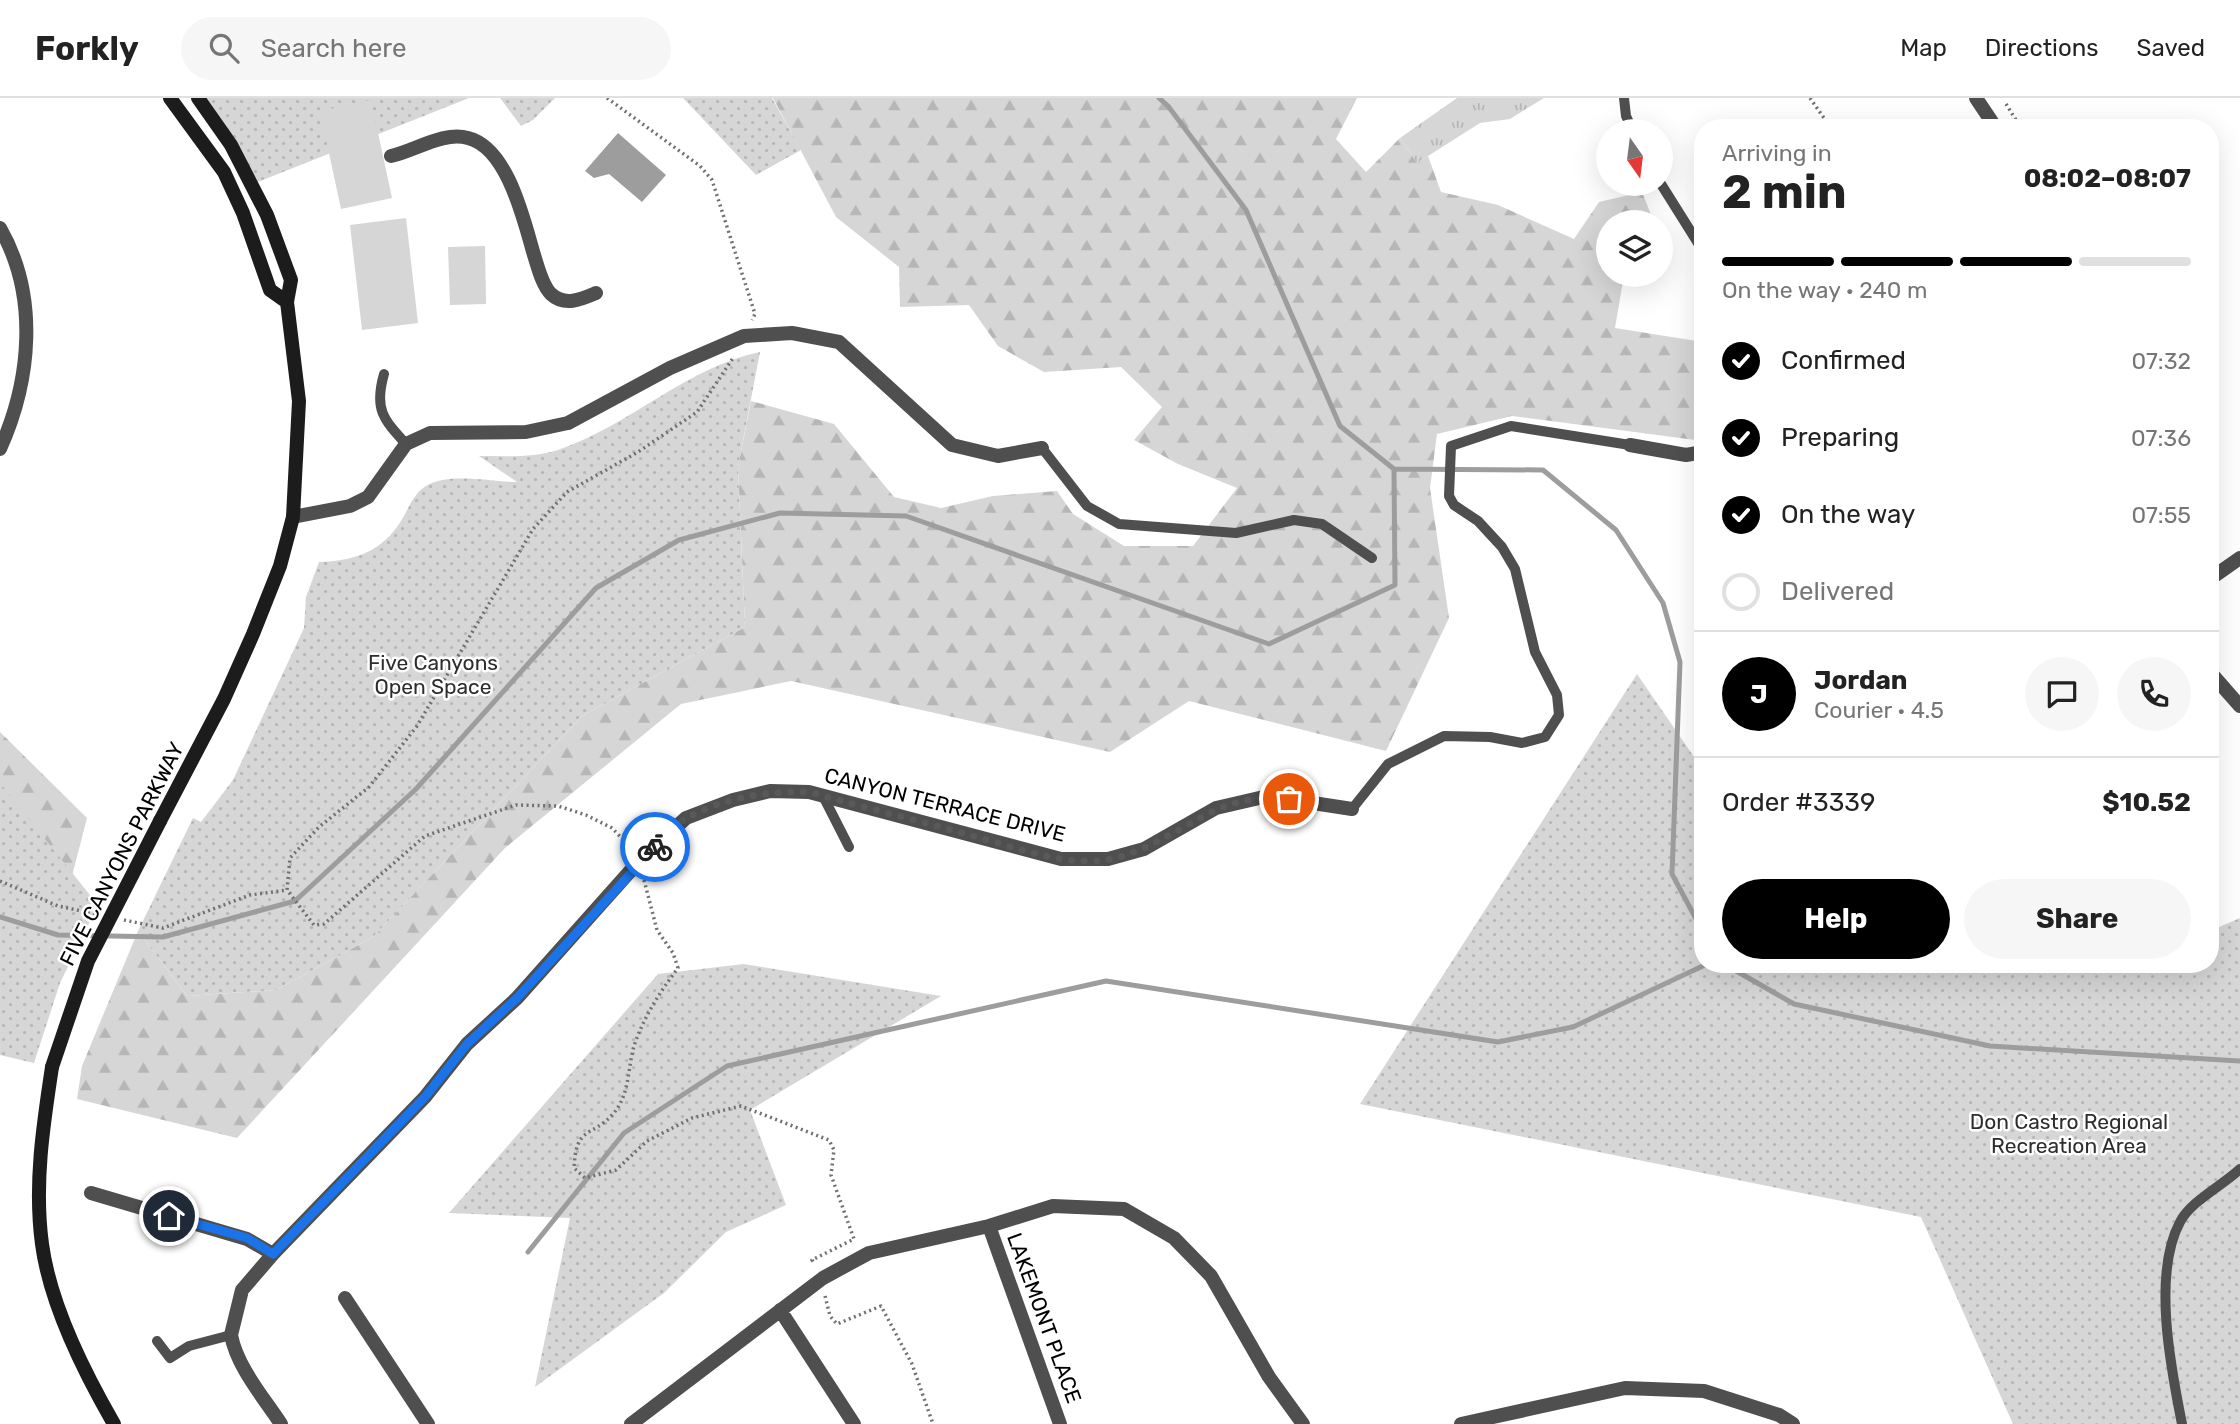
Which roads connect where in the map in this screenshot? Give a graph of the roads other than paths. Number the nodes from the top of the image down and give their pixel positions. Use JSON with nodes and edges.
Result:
{"nodes":[{"id":1,"x":170,"y":98,"type":"edge"},
{"id":2,"x":198,"y":98,"type":"edge"},
{"id":3,"x":1624,"y":98,"type":"edge"},
{"id":4,"x":1976,"y":98,"type":"edge"},
{"id":5,"x":1627,"y":119,"type":"edge"},
{"id":6,"x":1990,"y":119,"type":"edge"},
{"id":7,"x":391,"y":156,"type":"dead end"},
{"id":8,"x":1669,"y":196,"type":"edge"},
{"id":9,"x":0,"y":228,"type":"edge"},
{"id":10,"x":1694,"y":237,"type":"edge"},
{"id":11,"x":596,"y":293,"type":"dead end"},
{"id":12,"x":287,"y":302,"type":"junction"},
{"id":13,"x":384,"y":374,"type":"dead end"},
{"id":14,"x":406,"y":444,"type":"junction"},
{"id":15,"x":1630,"y":445,"type":"joint"},
{"id":16,"x":1042,"y":448,"type":"joint"},
{"id":17,"x":0,"y":449,"type":"edge"},
{"id":18,"x":1694,"y":454,"type":"edge"},
{"id":19,"x":293,"y":517,"type":"junction"},
{"id":20,"x":1372,"y":558,"type":"dead end"},
{"id":21,"x":2240,"y":558,"type":"edge"},
{"id":22,"x":2219,"y":573,"type":"edge"},
{"id":23,"x":2219,"y":682,"type":"edge"},
{"id":24,"x":2240,"y":706,"type":"edge"},
{"id":25,"x":823,"y":796,"type":"junction"},
{"id":26,"x":1352,"y":808,"type":"joint"},
{"id":27,"x":849,"y":847,"type":"dead end"},
{"id":28,"x":2240,"y":1169,"type":"edge"},
{"id":29,"x":91,"y":1193,"type":"dead end"},
{"id":30,"x":989,"y":1226,"type":"junction"},
{"id":31,"x":273,"y":1254,"type":"junction"},
{"id":32,"x":345,"y":1298,"type":"dead end"},
{"id":33,"x":780,"y":1310,"type":"junction"},
{"id":34,"x":231,"y":1335,"type":"junction"},
{"id":35,"x":157,"y":1341,"type":"dead end"},
{"id":36,"x":114,"y":1424,"type":"edge"},
{"id":37,"x":281,"y":1424,"type":"edge"},
{"id":38,"x":428,"y":1424,"type":"edge"},
{"id":39,"x":631,"y":1424,"type":"edge"},
{"id":40,"x":854,"y":1424,"type":"edge"},
{"id":41,"x":1060,"y":1424,"type":"edge"},
{"id":42,"x":1303,"y":1424,"type":"edge"},
{"id":43,"x":1461,"y":1424,"type":"edge"},
{"id":44,"x":1793,"y":1424,"type":"edge"},
{"id":45,"x":2182,"y":1424,"type":"edge"}],
"edges":[{"from":1,"to":12,"type":"main road"},
{"from":2,"to":12,"type":"main road","name":"FIVE CANYONS PARKWAY"},
{"from":3,"to":5,"type":"lane"},
{"from":4,"to":6,"type":"street"},
{"from":7,"to":11,"type":"street"},
{"from":8,"to":10,"type":"lane"},
{"from":9,"to":17,"type":"street"},
{"from":12,"to":19,"type":"main road","name":"FIVE CANYONS PARKWAY"},
{"from":13,"to":14,"type":"lane"},
{"from":14,"to":16,"type":"street"},
{"from":14,"to":19,"type":"street"},
{"from":15,"to":18,"type":"street"},
{"from":15,"to":26,"type":"lane"},
{"from":16,"to":20,"type":"lane"},
{"from":19,"to":36,"type":"main road","name":"FIVE CANYONS PARKWAY","bridge":true},
{"from":21,"to":22,"type":"street"},
{"from":23,"to":24,"type":"street"},
{"from":25,"to":26,"type":"street","name":"CANYON TERRACE DRIVE"},
{"from":25,"to":27,"type":"lane"},
{"from":25,"to":31,"type":"street","name":"CANYON TERRACE DRIVE"},
{"from":28,"to":45,"type":"lane"},
{"from":29,"to":31,"type":"street"},
{"from":30,"to":33,"type":"street"},
{"from":30,"to":41,"type":"street","name":"LAKEMONT PLACE"},
{"from":30,"to":42,"type":"street"},
{"from":31,"to":34,"type":"street","name":"CANYON TERRACE DRIVE"},
{"from":32,"to":38,"type":"street"},
{"from":33,"to":39,"type":"street"},
{"from":33,"to":40,"type":"street"},
{"from":34,"to":35,"type":"lane"},
{"from":34,"to":37,"type":"street"},
{"from":43,"to":44,"type":"street"}]}
